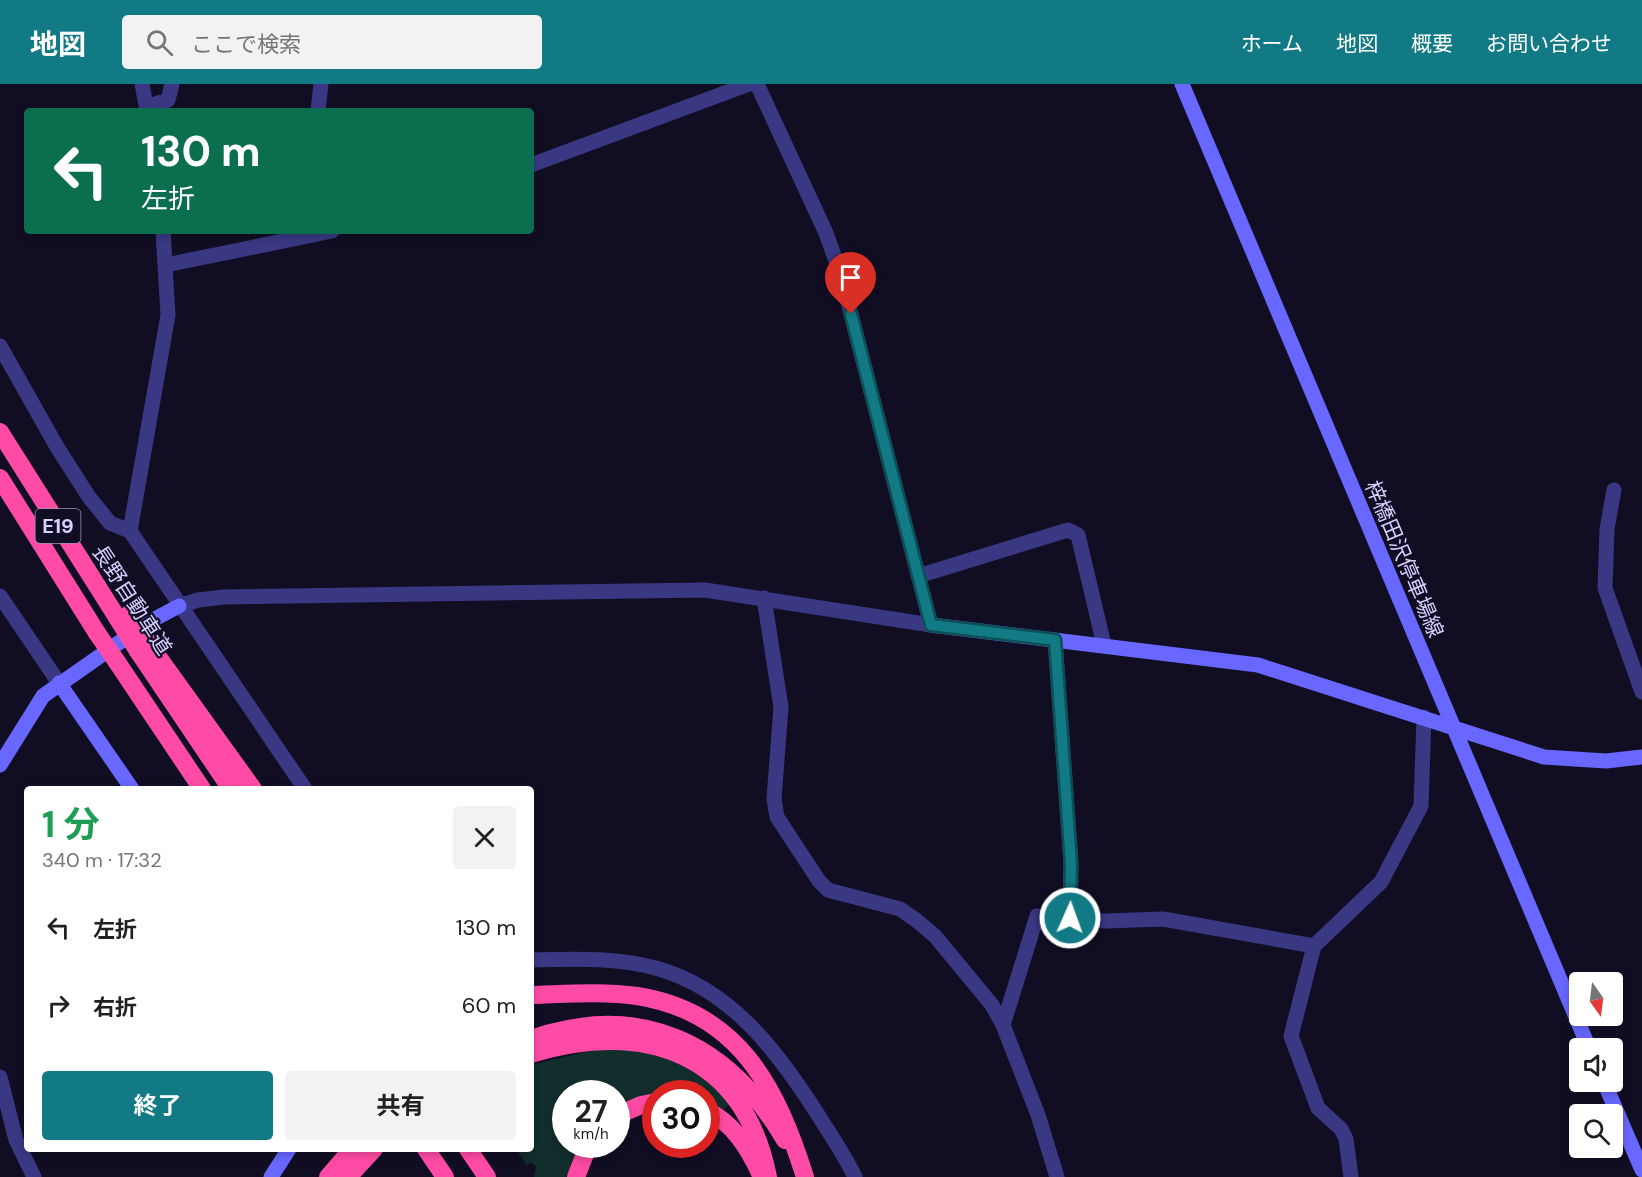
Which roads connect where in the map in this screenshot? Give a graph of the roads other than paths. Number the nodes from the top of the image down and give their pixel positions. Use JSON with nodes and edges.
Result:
{"nodes":[{"id":1,"x":142,"y":84,"type":"edge"},
{"id":2,"x":172,"y":84,"type":"edge"},
{"id":3,"x":321,"y":84,"type":"edge"},
{"id":4,"x":749,"y":84,"type":"edge"},
{"id":5,"x":757,"y":84,"type":"edge"},
{"id":6,"x":1182,"y":84,"type":"edge"},
{"id":7,"x":146,"y":108,"type":"edge"},
{"id":8,"x":148,"y":108,"type":"edge"},
{"id":9,"x":318,"y":108,"type":"edge"},
{"id":10,"x":534,"y":164,"type":"edge"},
{"id":11,"x":162,"y":234,"type":"edge"},
{"id":12,"x":305,"y":234,"type":"edge"},
{"id":13,"x":166,"y":265,"type":"junction"},
{"id":14,"x":0,"y":346,"type":"edge"},
{"id":15,"x":0,"y":432,"type":"edge"},
{"id":16,"x":0,"y":478,"type":"edge"},
{"id":17,"x":1614,"y":490,"type":"dead end"},
{"id":18,"x":130,"y":531,"type":"junction"},
{"id":19,"x":918,"y":576,"type":"junction"},
{"id":20,"x":0,"y":596,"type":"edge"},
{"id":21,"x":764,"y":598,"type":"junction"},
{"id":22,"x":179,"y":606,"type":"junction"},
{"id":23,"x":931,"y":625,"type":"junction"},
{"id":24,"x":1055,"y":640,"type":"junction"},
{"id":25,"x":1104,"y":645,"type":"junction"},
{"id":26,"x":143,"y":647,"type":"junction"},
{"id":27,"x":59,"y":683,"type":"junction"},
{"id":28,"x":1642,"y":692,"type":"edge"},
{"id":29,"x":1424,"y":717,"type":"junction"},
{"id":30,"x":1452,"y":728,"type":"junction"},
{"id":31,"x":1642,"y":757,"type":"edge"},
{"id":32,"x":0,"y":765,"type":"edge"},
{"id":33,"x":130,"y":786,"type":"edge"},
{"id":34,"x":200,"y":786,"type":"edge"},
{"id":35,"x":229,"y":786,"type":"edge"},
{"id":36,"x":251,"y":786,"type":"edge"},
{"id":37,"x":303,"y":786,"type":"edge"},
{"id":38,"x":1070,"y":918,"type":"junction"},
{"id":39,"x":1314,"y":946,"type":"junction"},
{"id":40,"x":534,"y":960,"type":"edge"},
{"id":41,"x":534,"y":995,"type":"edge"},
{"id":42,"x":1003,"y":1025,"type":"junction"},
{"id":43,"x":534,"y":1038,"type":"edge"},
{"id":44,"x":1586,"y":1038,"type":"edge"},
{"id":45,"x":534,"y":1053,"type":"edge"},
{"id":46,"x":0,"y":1077,"type":"edge"},
{"id":47,"x":1608,"y":1092,"type":"edge"},
{"id":48,"x":720,"y":1119,"type":"edge"},
{"id":49,"x":287,"y":1152,"type":"edge"},
{"id":50,"x":349,"y":1152,"type":"edge"},
{"id":51,"x":371,"y":1152,"type":"edge"},
{"id":52,"x":428,"y":1152,"type":"edge"},
{"id":53,"x":443,"y":1152,"type":"edge"},
{"id":54,"x":470,"y":1152,"type":"edge"},
{"id":55,"x":583,"y":1158,"type":"edge"},
{"id":56,"x":1642,"y":1170,"type":"edge"},
{"id":57,"x":34,"y":1177,"type":"edge"},
{"id":58,"x":271,"y":1177,"type":"edge"},
{"id":59,"x":328,"y":1177,"type":"edge"},
{"id":60,"x":348,"y":1177,"type":"edge"},
{"id":61,"x":445,"y":1177,"type":"edge"},
{"id":62,"x":460,"y":1177,"type":"edge"},
{"id":63,"x":487,"y":1177,"type":"edge"},
{"id":64,"x":576,"y":1177,"type":"edge"},
{"id":65,"x":762,"y":1177,"type":"edge"},
{"id":66,"x":768,"y":1177,"type":"edge"},
{"id":67,"x":804,"y":1177,"type":"edge"},
{"id":68,"x":855,"y":1177,"type":"edge"},
{"id":69,"x":1057,"y":1177,"type":"edge"},
{"id":70,"x":1351,"y":1177,"type":"edge"}],
"edges":[{"from":1,"to":7,"type":"street"},
{"from":2,"to":8,"type":"street"},
{"from":3,"to":9,"type":"street"},
{"from":4,"to":10,"type":"street"},
{"from":5,"to":19,"type":"street"},
{"from":6,"to":30,"type":"street","name":"梓橋田沢停車場線"},
{"from":11,"to":13,"type":"street"},
{"from":12,"to":13,"type":"street"},
{"from":13,"to":18,"type":"street"},
{"from":14,"to":18,"type":"street"},
{"from":15,"to":26,"type":"highway","name":"長野自動車道","number":"E19","bridge":true},
{"from":16,"to":34,"type":"highway","number":"E19","bridge":true},
{"from":17,"to":28,"type":"street"},
{"from":18,"to":22,"type":"street"},
{"from":19,"to":23,"type":"street"},
{"from":19,"to":25,"type":"street"},
{"from":20,"to":27,"type":"street"},
{"from":21,"to":22,"type":"street"},
{"from":21,"to":23,"type":"street"},
{"from":21,"to":42,"type":"street"},
{"from":22,"to":27,"type":"street"},
{"from":22,"to":37,"type":"street"},
{"from":23,"to":24,"type":"street"},
{"from":24,"to":25,"type":"street"},
{"from":24,"to":38,"type":"street"},
{"from":25,"to":29,"type":"street"},
{"from":26,"to":35,"type":"highway","name":"長野自動車道","number":"E19"},
{"from":26,"to":36,"type":"highway"},
{"from":27,"to":32,"type":"street"},
{"from":27,"to":33,"type":"street"},
{"from":29,"to":30,"type":"street"},
{"from":29,"to":39,"type":"street"},
{"from":30,"to":31,"type":"street"},
{"from":30,"to":44,"type":"street","name":"梓橋田沢停車場線"},
{"from":38,"to":39,"type":"street"},
{"from":38,"to":42,"type":"street"},
{"from":39,"to":70,"type":"street"},
{"from":40,"to":68,"type":"street"},
{"from":41,"to":67,"type":"highway"},
{"from":42,"to":69,"type":"street"},
{"from":43,"to":67,"type":"highway"},
{"from":45,"to":66,"type":"highway"},
{"from":46,"to":57,"type":"street"},
{"from":47,"to":56,"type":"street"},
{"from":48,"to":65,"type":"highway"},
{"from":49,"to":58,"type":"street"},
{"from":50,"to":59,"type":"highway"},
{"from":51,"to":60,"type":"highway"},
{"from":52,"to":61,"type":"highway"},
{"from":53,"to":62,"type":"highway"},
{"from":54,"to":63,"type":"highway"},
{"from":55,"to":64,"type":"highway"}]}
